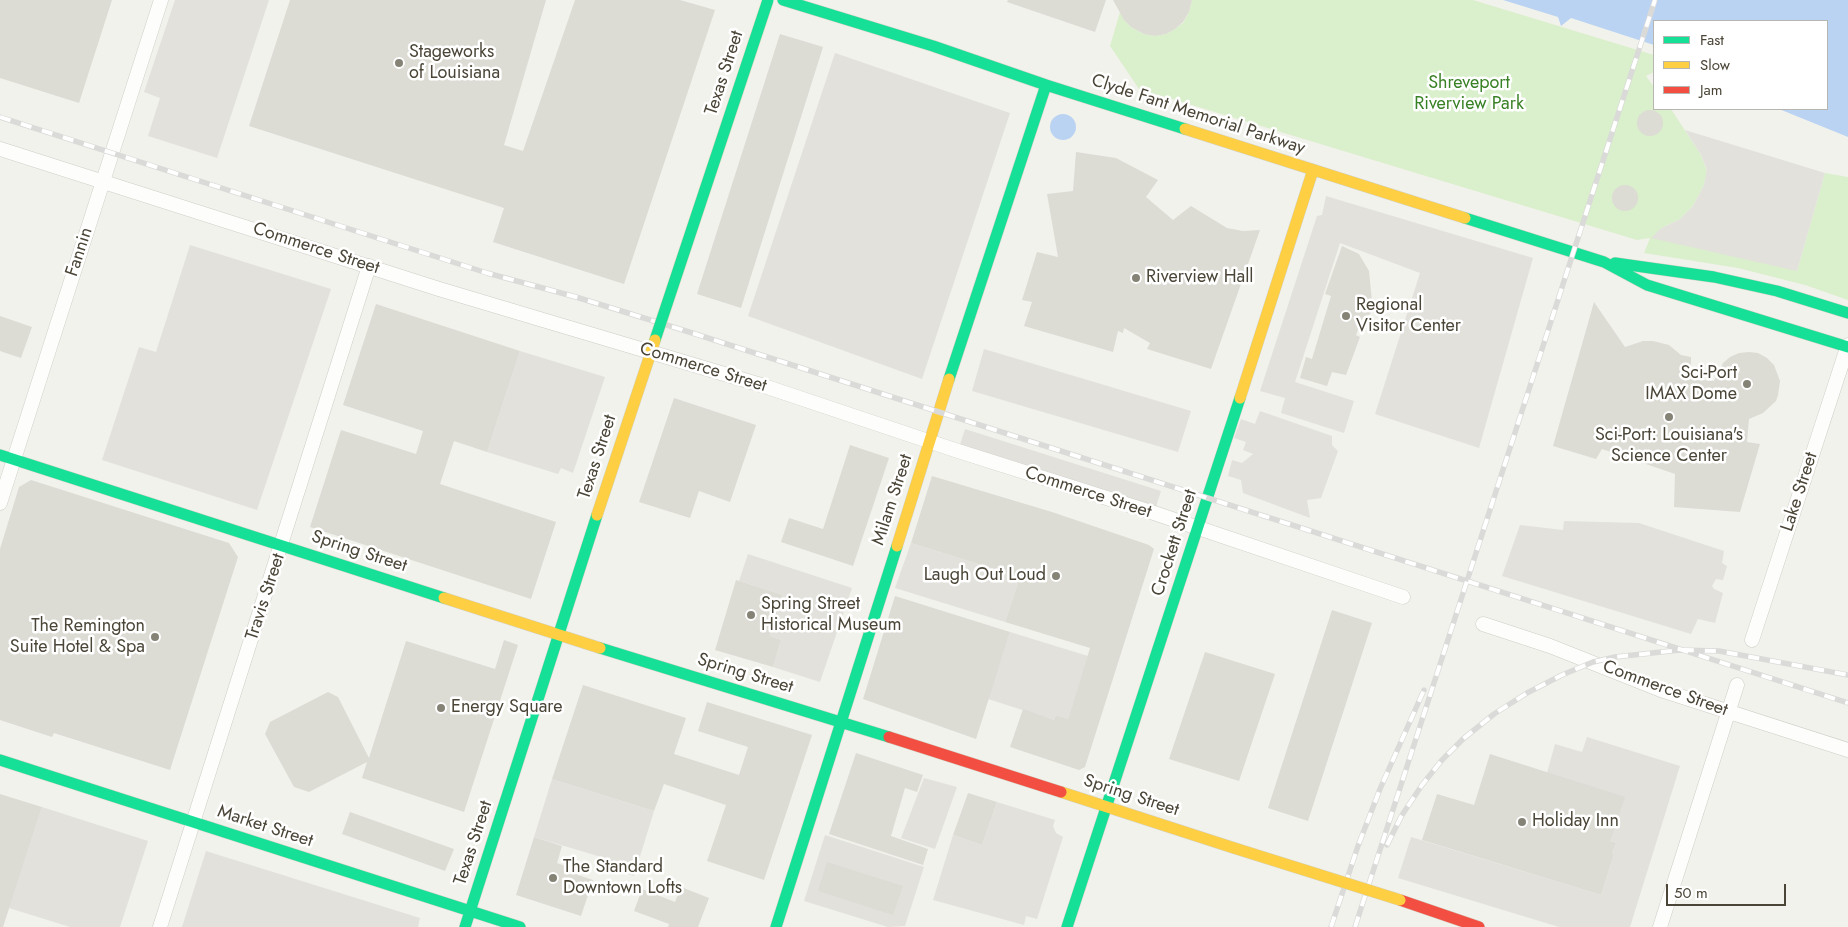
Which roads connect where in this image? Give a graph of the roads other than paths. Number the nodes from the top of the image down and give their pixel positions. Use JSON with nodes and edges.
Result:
{"nodes":[{"id":1,"x":161,"y":0,"type":"edge"},
{"id":2,"x":768,"y":0,"type":"edge"},
{"id":3,"x":782,"y":0,"type":"edge"},
{"id":4,"x":1046,"y":85,"type":"junction"},
{"id":5,"x":0,"y":149,"type":"edge"},
{"id":6,"x":1313,"y":170,"type":"junction"},
{"id":7,"x":103,"y":182,"type":"junction"},
{"id":8,"x":1604,"y":262,"type":"junction"},
{"id":9,"x":369,"y":266,"type":"junction"},
{"id":10,"x":1848,"y":313,"type":"edge"},
{"id":11,"x":1848,"y":346,"type":"edge"},
{"id":12,"x":931,"y":441,"type":"junction"},
{"id":13,"x":0,"y":455,"type":"edge"},
{"id":14,"x":14,"y":460,"type":"junction"},
{"id":15,"x":0,"y":503,"type":"edge"},
{"id":16,"x":1198,"y":530,"type":"junction"},
{"id":17,"x":282,"y":546,"type":"junction"},
{"id":18,"x":1402,"y":597,"type":"dead end"},
{"id":19,"x":1483,"y":624,"type":"dead end"},
{"id":20,"x":559,"y":634,"type":"junction"},
{"id":21,"x":1752,"y":640,"type":"dead end"},
{"id":22,"x":1737,"y":685,"type":"dead end"},
{"id":23,"x":1729,"y":713,"type":"junction"},
{"id":24,"x":842,"y":722,"type":"junction"},
{"id":25,"x":1848,"y":750,"type":"edge"},
{"id":26,"x":0,"y":760,"type":"edge"},
{"id":27,"x":1106,"y":806,"type":"junction"},
{"id":28,"x":194,"y":823,"type":"junction"},
{"id":29,"x":470,"y":911,"type":"junction"},
{"id":30,"x":160,"y":927,"type":"edge"},
{"id":31,"x":466,"y":927,"type":"edge"},
{"id":32,"x":520,"y":927,"type":"edge"},
{"id":33,"x":776,"y":927,"type":"edge"},
{"id":34,"x":1067,"y":927,"type":"edge"},
{"id":35,"x":1479,"y":927,"type":"edge"},
{"id":36,"x":1660,"y":927,"type":"edge"}],
"edges":[{"from":1,"to":7,"type":"street","name":"Fannin"},
{"from":2,"to":20,"type":"main road","name":"Texas Street","bridge":true},
{"from":3,"to":4,"type":"main road","name":"Clyde Fant Memorial Parkway"},
{"from":4,"to":6,"type":"main road","name":"Clyde Fant Memorial Parkway"},
{"from":4,"to":12,"type":"main road","name":"Milam Street"},
{"from":5,"to":7,"type":"street","name":"Commerce Street"},
{"from":6,"to":8,"type":"main road","name":"Clyde Fant Memorial Parkway"},
{"from":6,"to":16,"type":"main road","name":"Crockett Street"},
{"from":7,"to":9,"type":"street","name":"Commerce Street"},
{"from":7,"to":14,"type":"street","name":"Fannin"},
{"from":8,"to":10,"type":"main road","name":"Clyde Fant Memorial Parkway"},
{"from":8,"to":11,"type":"main road","name":"Clyde Fant Memorial Parkway"},
{"from":9,"to":12,"type":"street","name":"Commerce Street"},
{"from":9,"to":17,"type":"street","name":"Travis Street"},
{"from":11,"to":21,"type":"street","name":"Lake Street"},
{"from":12,"to":16,"type":"street","name":"Commerce Street"},
{"from":12,"to":24,"type":"main road","name":"Milam Street"},
{"from":13,"to":14,"type":"main road","name":"Spring Street"},
{"from":14,"to":15,"type":"street","name":"Fannin"},
{"from":14,"to":17,"type":"main road","name":"Spring Street"},
{"from":16,"to":18,"type":"street","name":"Commerce Street"},
{"from":16,"to":27,"type":"main road","name":"Crockett Street"},
{"from":17,"to":20,"type":"main road","name":"Spring Street"},
{"from":17,"to":28,"type":"street","name":"Travis Street"},
{"from":19,"to":23,"type":"street","name":"Commerce Street"},
{"from":20,"to":24,"type":"main road","name":"Spring Street"},
{"from":20,"to":29,"type":"main road","name":"Texas Street"},
{"from":22,"to":23,"type":"street"},
{"from":23,"to":25,"type":"street","name":"Commerce Street"},
{"from":23,"to":36,"type":"street"},
{"from":24,"to":27,"type":"main road","name":"Spring Street"},
{"from":24,"to":33,"type":"main road","name":"Milam Street"},
{"from":26,"to":28,"type":"main road","name":"Market Street"},
{"from":27,"to":34,"type":"main road","name":"Crockett Street"},
{"from":27,"to":35,"type":"main road","name":"Spring Street","bridge":true},
{"from":28,"to":29,"type":"main road","name":"Market Street"},
{"from":28,"to":30,"type":"street","name":"Travis Street"},
{"from":29,"to":31,"type":"main road","name":"Texas Street"},
{"from":29,"to":32,"type":"main road","name":"Market Street"}]}
